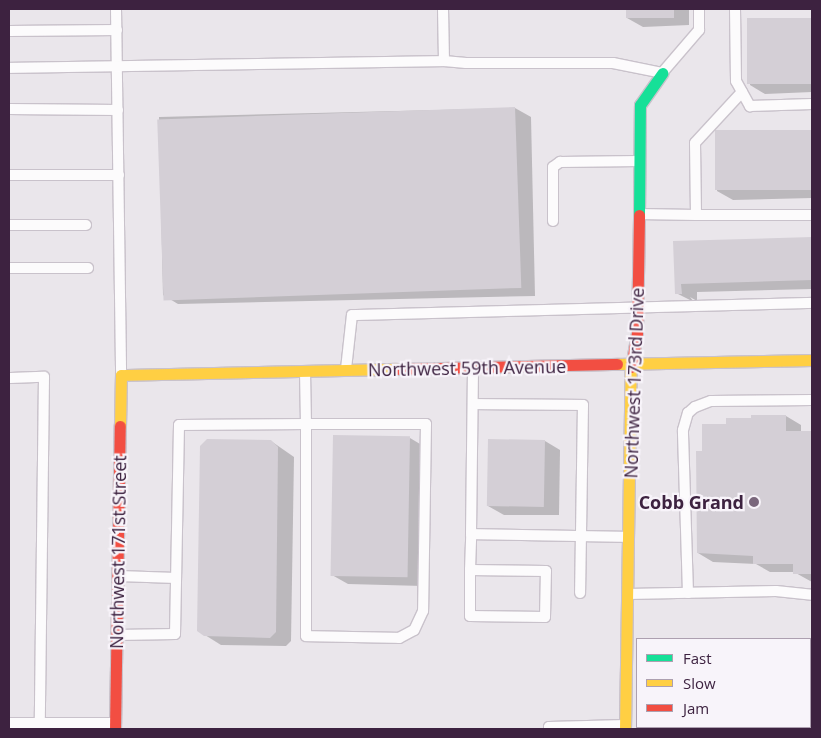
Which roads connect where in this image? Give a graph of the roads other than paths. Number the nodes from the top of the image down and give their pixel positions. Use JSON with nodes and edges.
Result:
{"nodes":[{"id":1,"x":116,"y":9,"type":"edge"},
{"id":2,"x":444,"y":9,"type":"edge"},
{"id":3,"x":699,"y":9,"type":"edge"},
{"id":4,"x":734,"y":9,"type":"edge"},
{"id":5,"x":117,"y":30,"type":"junction"},
{"id":6,"x":9,"y":31,"type":"edge"},
{"id":7,"x":444,"y":61,"type":"junction"},
{"id":8,"x":117,"y":66,"type":"junction"},
{"id":9,"x":9,"y":68,"type":"edge"},
{"id":10,"x":662,"y":73,"type":"junction"},
{"id":11,"x":742,"y":92,"type":"junction"},
{"id":12,"x":812,"y":104,"type":"edge"},
{"id":13,"x":9,"y":109,"type":"edge"},
{"id":14,"x":118,"y":110,"type":"junction"},
{"id":15,"x":640,"y":161,"type":"junction"},
{"id":16,"x":118,"y":175,"type":"junction"},
{"id":17,"x":9,"y":176,"type":"edge"},
{"id":18,"x":639,"y":214,"type":"junction"},
{"id":19,"x":696,"y":215,"type":"junction"},
{"id":20,"x":812,"y":215,"type":"edge"},
{"id":21,"x":553,"y":221,"type":"dead end"},
{"id":22,"x":9,"y":225,"type":"edge"},
{"id":23,"x":86,"y":225,"type":"dead end"},
{"id":24,"x":9,"y":268,"type":"edge"},
{"id":25,"x":88,"y":268,"type":"dead end"},
{"id":26,"x":812,"y":303,"type":"edge"},
{"id":27,"x":638,"y":306,"type":"junction"},
{"id":28,"x":812,"y":360,"type":"edge"},
{"id":29,"x":632,"y":364,"type":"junction"},
{"id":30,"x":473,"y":368,"type":"junction"},
{"id":31,"x":345,"y":370,"type":"junction"},
{"id":32,"x":305,"y":371,"type":"junction"},
{"id":33,"x":121,"y":375,"type":"junction"},
{"id":34,"x":9,"y":378,"type":"edge"},
{"id":35,"x":812,"y":400,"type":"edge"},
{"id":36,"x":473,"y":404,"type":"junction"},
{"id":37,"x":306,"y":424,"type":"junction"},
{"id":38,"x":471,"y":534,"type":"junction"},
{"id":39,"x":581,"y":536,"type":"junction"},
{"id":40,"x":628,"y":537,"type":"junction"},
{"id":41,"x":470,"y":570,"type":"junction"},
{"id":42,"x":118,"y":576,"type":"junction"},
{"id":43,"x":176,"y":578,"type":"junction"},
{"id":44,"x":580,"y":593,"type":"dead end"},
{"id":45,"x":688,"y":593,"type":"junction"},
{"id":46,"x":627,"y":594,"type":"junction"},
{"id":47,"x":812,"y":595,"type":"edge"},
{"id":48,"x":117,"y":635,"type":"junction"},
{"id":49,"x":9,"y":723,"type":"edge"},
{"id":50,"x":40,"y":723,"type":"junction"},
{"id":51,"x":115,"y":726,"type":"edge"},
{"id":52,"x":625,"y":727,"type":"edge"},
{"id":53,"x":548,"y":729,"type":"edge"}],
"edges":[{"from":1,"to":5,"type":"lane"},
{"from":2,"to":7,"type":"lane"},
{"from":3,"to":10,"type":"lane"},
{"from":4,"to":11,"type":"lane"},
{"from":5,"to":6,"type":"lane"},
{"from":5,"to":8,"type":"lane"},
{"from":7,"to":8,"type":"lane"},
{"from":7,"to":10,"type":"lane"},
{"from":8,"to":9,"type":"lane"},
{"from":8,"to":14,"type":"lane"},
{"from":10,"to":15,"type":"street","name":"Northwest 173rd Drive"},
{"from":11,"to":12,"type":"lane"},
{"from":11,"to":19,"type":"lane"},
{"from":13,"to":14,"type":"lane"},
{"from":14,"to":16,"type":"lane"},
{"from":15,"to":18,"type":"street","name":"Northwest 173rd Drive"},
{"from":15,"to":21,"type":"lane"},
{"from":16,"to":17,"type":"lane"},
{"from":16,"to":33,"type":"lane"},
{"from":18,"to":19,"type":"lane"},
{"from":18,"to":27,"type":"street","name":"Northwest 173rd Drive"},
{"from":19,"to":20,"type":"lane"},
{"from":22,"to":23,"type":"lane"},
{"from":24,"to":25,"type":"lane"},
{"from":26,"to":27,"type":"lane"},
{"from":27,"to":29,"type":"street","name":"Northwest 173rd Drive"},
{"from":27,"to":31,"type":"lane"},
{"from":28,"to":29,"type":"street","name":"Northwest 59th Avenue"},
{"from":29,"to":30,"type":"street","name":"Northwest 59th Avenue"},
{"from":29,"to":40,"type":"street","name":"Northwest 173rd Drive"},
{"from":30,"to":31,"type":"street","name":"Northwest 59th Avenue"},
{"from":30,"to":36,"type":"lane"},
{"from":31,"to":32,"type":"street","name":"Northwest 59th Avenue"},
{"from":32,"to":33,"type":"street","name":"Northwest 59th Avenue"},
{"from":32,"to":37,"type":"lane"},
{"from":33,"to":42,"type":"street","name":"Northwest 171st Street"},
{"from":34,"to":50,"type":"lane"},
{"from":35,"to":45,"type":"lane"},
{"from":36,"to":38,"type":"lane"},
{"from":36,"to":39,"type":"lane"},
{"from":37,"to":37,"type":"lane"},
{"from":37,"to":43,"type":"lane"},
{"from":38,"to":39,"type":"lane"},
{"from":38,"to":41,"type":"lane"},
{"from":39,"to":40,"type":"lane"},
{"from":39,"to":44,"type":"lane"},
{"from":40,"to":46,"type":"street","name":"Northwest 173rd Drive"},
{"from":41,"to":41,"type":"lane"},
{"from":42,"to":43,"type":"lane"},
{"from":42,"to":48,"type":"street","name":"Northwest 171st Street"},
{"from":43,"to":48,"type":"lane"},
{"from":45,"to":46,"type":"lane"},
{"from":45,"to":47,"type":"lane"},
{"from":46,"to":52,"type":"street","name":"Northwest 173rd Drive"},
{"from":48,"to":51,"type":"street","name":"Northwest 171st Street"},
{"from":49,"to":50,"type":"lane"},
{"from":50,"to":51,"type":"lane"},
{"from":52,"to":53,"type":"lane"}]}
